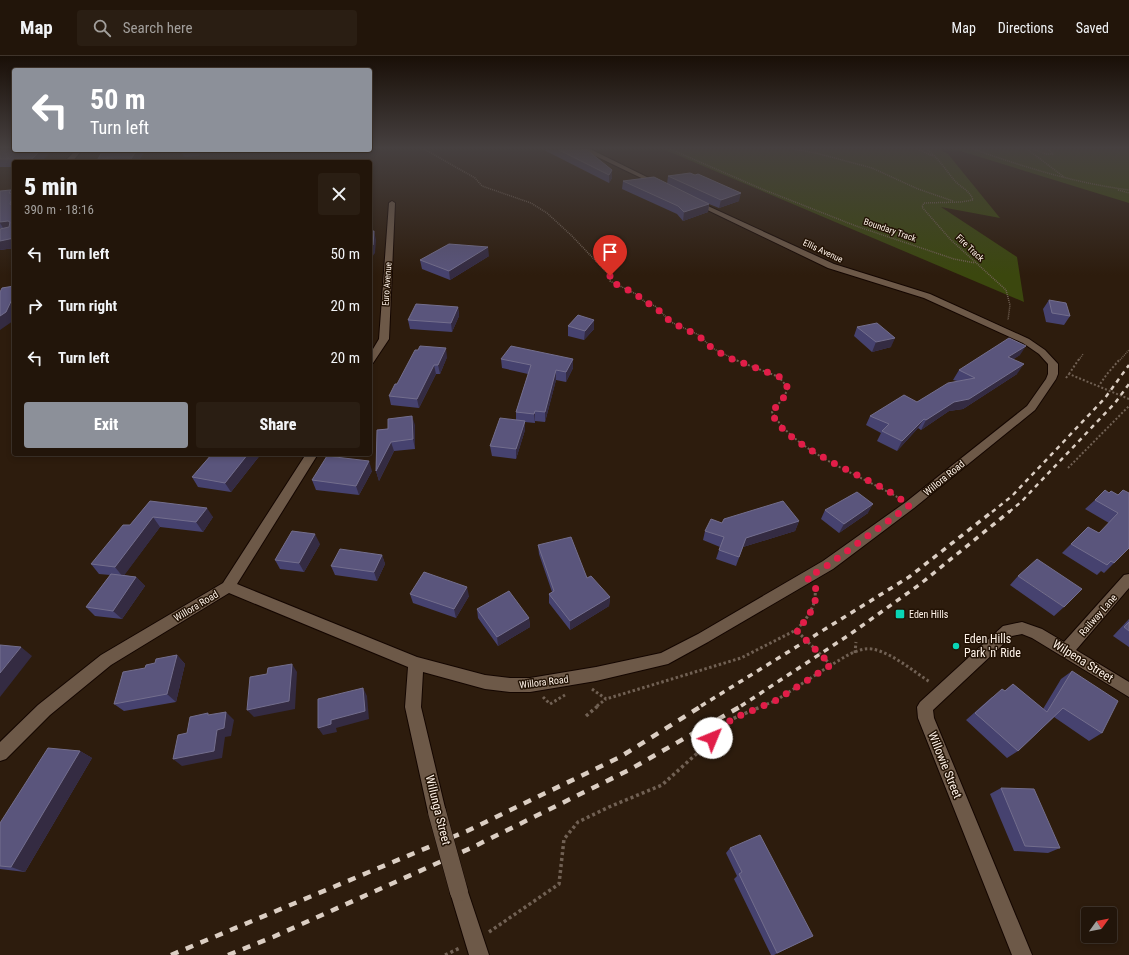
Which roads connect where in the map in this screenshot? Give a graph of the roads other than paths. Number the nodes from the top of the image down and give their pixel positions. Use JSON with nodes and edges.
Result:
{"nodes":[{"id":1,"x":685,"y":197,"type":"edge"},
{"id":2,"x":392,"y":203,"type":"dead end"},
{"id":3,"x":372,"y":358,"type":"edge"},
{"id":4,"x":1053,"y":364,"type":"joint"},
{"id":5,"x":311,"y":456,"type":"edge"},
{"id":6,"x":1129,"y":579,"type":"edge"},
{"id":7,"x":228,"y":587,"type":"junction"},
{"id":8,"x":1037,"y":633,"type":"joint"},
{"id":9,"x":1066,"y":651,"type":"junction"},
{"id":10,"x":416,"y":663,"type":"junction"},
{"id":11,"x":1129,"y":690,"type":"edge"},
{"id":12,"x":0,"y":753,"type":"edge"},
{"id":13,"x":476,"y":948,"type":"edge"},
{"id":14,"x":1022,"y":955,"type":"edge"}],
"edges":[{"from":1,"to":4,"type":"street","name":"Ellis Avenue"},
{"from":2,"to":3,"type":"street","name":"Euro Avenue"},
{"from":4,"to":10,"type":"street","name":"Willora Road"},
{"from":5,"to":7,"type":"street"},
{"from":6,"to":9,"type":"street","name":"Railway Lane"},
{"from":7,"to":10,"type":"street","name":"Willora Road"},
{"from":7,"to":12,"type":"street","name":"Willora Road"},
{"from":8,"to":9,"type":"street","name":"Wilpena Street"},
{"from":8,"to":14,"type":"street","name":"Willowie Street"},
{"from":9,"to":11,"type":"street","name":"Wilpena Street"},
{"from":10,"to":13,"type":"street","name":"Willunga Street","bridge":true}]}
